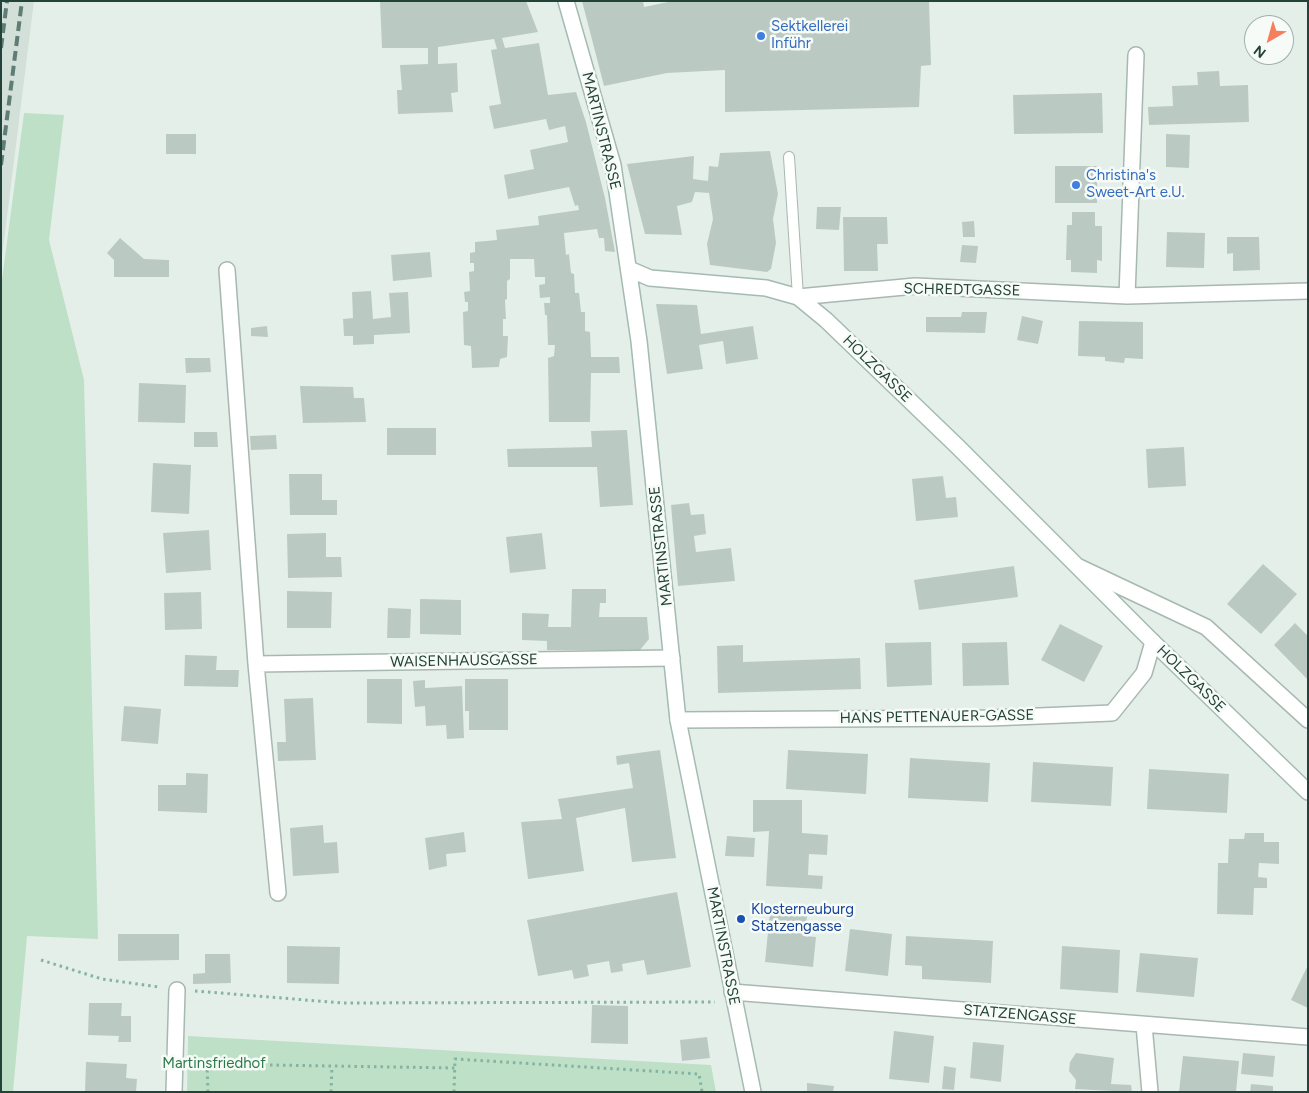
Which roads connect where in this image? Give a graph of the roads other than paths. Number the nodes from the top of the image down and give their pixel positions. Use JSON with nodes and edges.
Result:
{"nodes":[{"id":1,"x":566,"y":1,"type":"edge"},
{"id":2,"x":1136,"y":55,"type":"dead end"},
{"id":3,"x":789,"y":157,"type":"dead end"},
{"id":4,"x":629,"y":269,"type":"junction"},
{"id":5,"x":226,"y":270,"type":"dead end"},
{"id":6,"x":1308,"y":291,"type":"edge"},
{"id":7,"x":1127,"y":296,"type":"junction"},
{"id":8,"x":798,"y":297,"type":"junction"},
{"id":9,"x":1075,"y":565,"type":"junction"},
{"id":10,"x":1153,"y":642,"type":"junction"},
{"id":11,"x":672,"y":658,"type":"junction"},
{"id":12,"x":256,"y":664,"type":"junction"},
{"id":13,"x":678,"y":720,"type":"junction"},
{"id":14,"x":1308,"y":720,"type":"edge"},
{"id":15,"x":1308,"y":792,"type":"edge"},
{"id":16,"x":278,"y":893,"type":"dead end"},
{"id":17,"x":177,"y":990,"type":"road end"},
{"id":18,"x":733,"y":997,"type":"junction"},
{"id":19,"x":1144,"y":1025,"type":"junction"},
{"id":20,"x":1308,"y":1037,"type":"edge"},
{"id":21,"x":174,"y":1092,"type":"edge"},
{"id":22,"x":753,"y":1092,"type":"edge"},
{"id":23,"x":1150,"y":1092,"type":"edge"}],
"edges":[{"from":1,"to":4,"type":"street","name":"MARTINSTRASSE"},
{"from":2,"to":7,"type":"street"},
{"from":3,"to":8,"type":"lane"},
{"from":4,"to":8,"type":"street","name":"HOLZGASSE"},
{"from":4,"to":11,"type":"street","name":"MARTINSTRASSE"},
{"from":5,"to":12,"type":"street"},
{"from":6,"to":7,"type":"street","name":"SCHREDTGASSE"},
{"from":7,"to":8,"type":"street","name":"SCHREDTGASSE"},
{"from":8,"to":9,"type":"street","name":"HOLZGASSE"},
{"from":9,"to":10,"type":"street","name":"HOLZGASSE"},
{"from":9,"to":14,"type":"street","name":"HOLZGASSE"},
{"from":10,"to":13,"type":"street","name":"HANS PETTENAUER-GASSE"},
{"from":10,"to":15,"type":"street","name":"HOLZGASSE"},
{"from":11,"to":12,"type":"street","name":"WAISENHAUSGASSE"},
{"from":11,"to":13,"type":"street","name":"MARTINSTRASSE"},
{"from":12,"to":16,"type":"street"},
{"from":13,"to":18,"type":"street","name":"MARTINSTRASSE"},
{"from":17,"to":21,"type":"street"},
{"from":18,"to":19,"type":"street","name":"STATZENGASSE"},
{"from":18,"to":22,"type":"street","name":"MARTINSTRASSE"},
{"from":19,"to":20,"type":"street","name":"STATZENGASSE"},
{"from":19,"to":23,"type":"street"}]}
